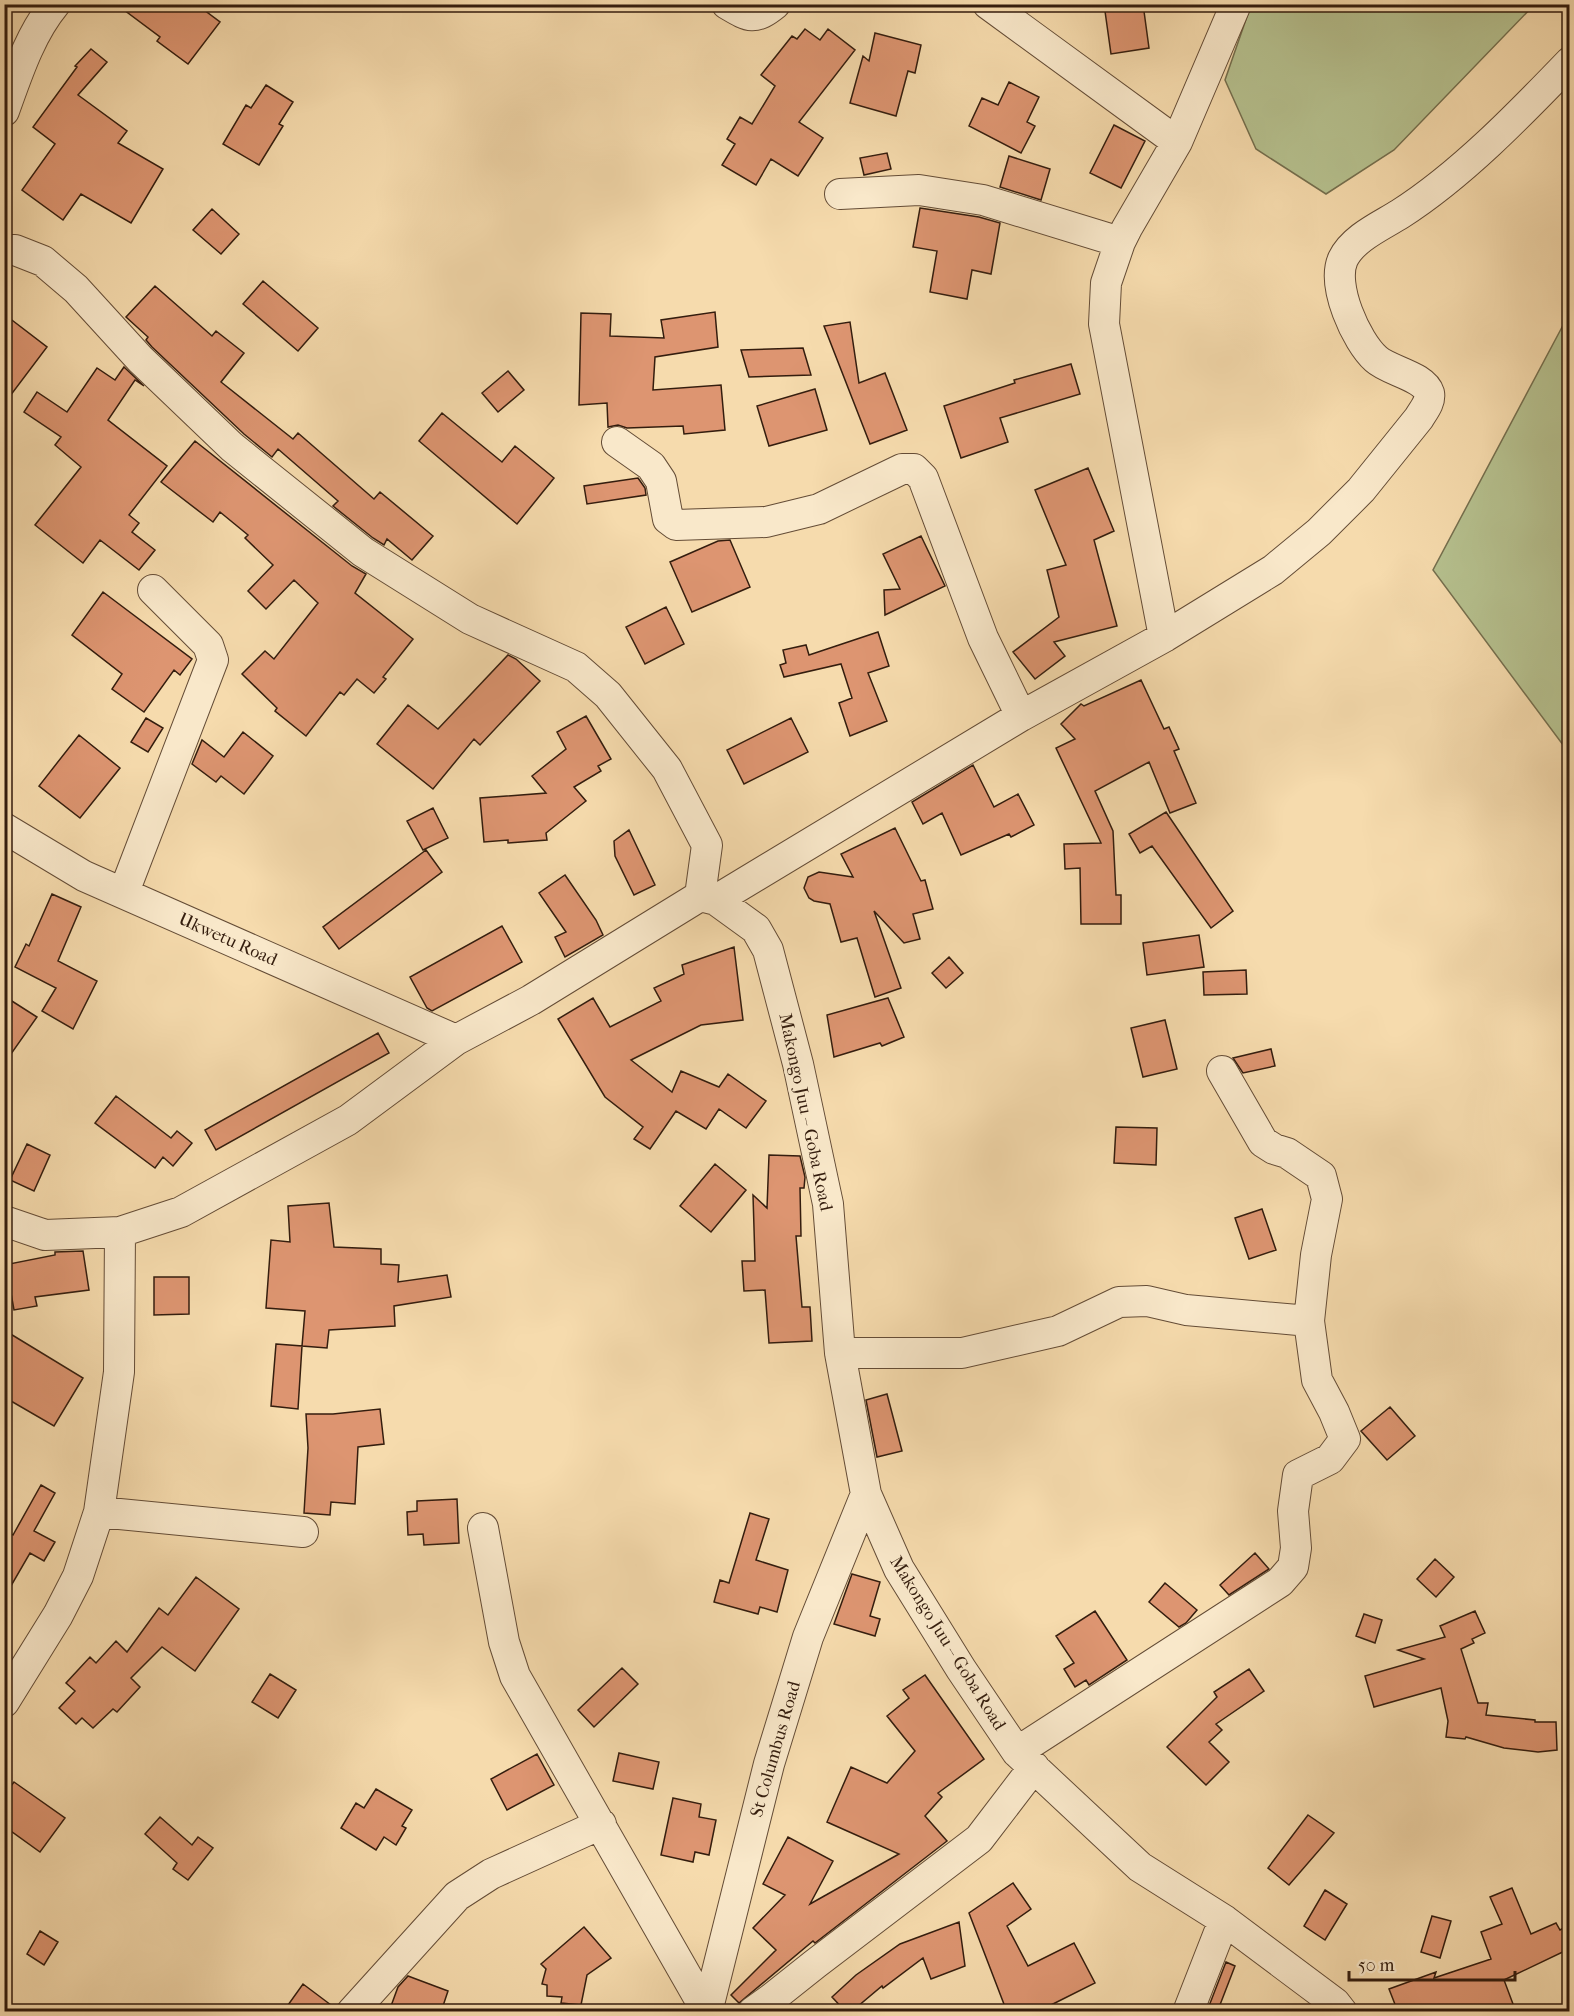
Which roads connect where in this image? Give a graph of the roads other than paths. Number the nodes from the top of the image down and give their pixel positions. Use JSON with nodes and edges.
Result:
{"nodes":[{"id":1,"x":55,"y":4,"type":"edge"},
{"id":2,"x":727,"y":4,"type":"edge"},
{"id":3,"x":775,"y":4,"type":"edge"},
{"id":4,"x":1236,"y":4,"type":"edge"},
{"id":5,"x":1002,"y":10,"type":"edge"},
{"id":6,"x":1569,"y":62,"type":"edge"},
{"id":7,"x":11,"y":63,"type":"edge"},
{"id":8,"x":4,"y":111,"type":"edge"},
{"id":9,"x":1177,"y":142,"type":"junction"},
{"id":10,"x":840,"y":194,"type":"dead end"},
{"id":11,"x":1120,"y":242,"type":"junction"},
{"id":12,"x":4,"y":250,"type":"edge"},
{"id":13,"x":617,"y":442,"type":"dead end"},
{"id":14,"x":153,"y":590,"type":"dead end"},
{"id":15,"x":1164,"y":637,"type":"junction"},
{"id":16,"x":1021,"y":716,"type":"junction"},
{"id":17,"x":4,"y":828,"type":"edge"},
{"id":18,"x":124,"y":892,"type":"junction"},
{"id":19,"x":708,"y":898,"type":"junction"},
{"id":20,"x":456,"y":1041,"type":"junction"},
{"id":21,"x":1222,"y":1071,"type":"dead end"},
{"id":22,"x":4,"y":1221,"type":"edge"},
{"id":23,"x":120,"y":1232,"type":"junction"},
{"id":24,"x":1309,"y":1321,"type":"junction"},
{"id":25,"x":840,"y":1353,"type":"junction"},
{"id":26,"x":866,"y":1494,"type":"junction"},
{"id":27,"x":99,"y":1512,"type":"junction"},
{"id":28,"x":483,"y":1528,"type":"dead end"},
{"id":29,"x":303,"y":1532,"type":"dead end"},
{"id":30,"x":4,"y":1702,"type":"edge"},
{"id":31,"x":1026,"y":1760,"type":"junction"},
{"id":32,"x":601,"y":1824,"type":"junction"},
{"id":33,"x":1224,"y":1920,"type":"junction"},
{"id":34,"x":352,"y":2012,"type":"edge"},
{"id":35,"x":707,"y":2012,"type":"edge"},
{"id":36,"x":753,"y":2012,"type":"edge"},
{"id":37,"x":1188,"y":2012,"type":"edge"},
{"id":38,"x":1342,"y":2012,"type":"edge"}],
"edges":[{"from":1,"to":7,"type":"street"},
{"from":2,"to":3,"type":"street"},
{"from":4,"to":9,"type":"street"},
{"from":5,"to":9,"type":"street"},
{"from":6,"to":15,"type":"street"},
{"from":7,"to":8,"type":"street"},
{"from":9,"to":11,"type":"street"},
{"from":10,"to":11,"type":"street"},
{"from":11,"to":15,"type":"street"},
{"from":12,"to":19,"type":"street"},
{"from":13,"to":16,"type":"street"},
{"from":14,"to":18,"type":"street"},
{"from":15,"to":16,"type":"street"},
{"from":16,"to":19,"type":"street"},
{"from":17,"to":18,"type":"street","name":"Ukwetu Road"},
{"from":18,"to":20,"type":"street","name":"Ukwetu Road"},
{"from":19,"to":20,"type":"street"},
{"from":19,"to":25,"type":"street","name":"Makongo Juu – Goba Road"},
{"from":20,"to":23,"type":"street"},
{"from":21,"to":24,"type":"street"},
{"from":22,"to":23,"type":"street"},
{"from":23,"to":27,"type":"street"},
{"from":24,"to":25,"type":"street"},
{"from":24,"to":31,"type":"street"},
{"from":25,"to":26,"type":"street","name":"Makongo Juu – Goba Road"},
{"from":26,"to":31,"type":"street","name":"Makongo Juu – Goba Road"},
{"from":26,"to":35,"type":"street","name":"St Columbus Road"},
{"from":27,"to":29,"type":"street"},
{"from":27,"to":30,"type":"street"},
{"from":28,"to":32,"type":"street"},
{"from":31,"to":33,"type":"street","name":"Makongo Juu – Goba Road"},
{"from":31,"to":36,"type":"street"},
{"from":32,"to":34,"type":"street"},
{"from":32,"to":35,"type":"street"},
{"from":33,"to":37,"type":"street"},
{"from":33,"to":38,"type":"street","name":"Makongo Juu – Goba Road"}]}
